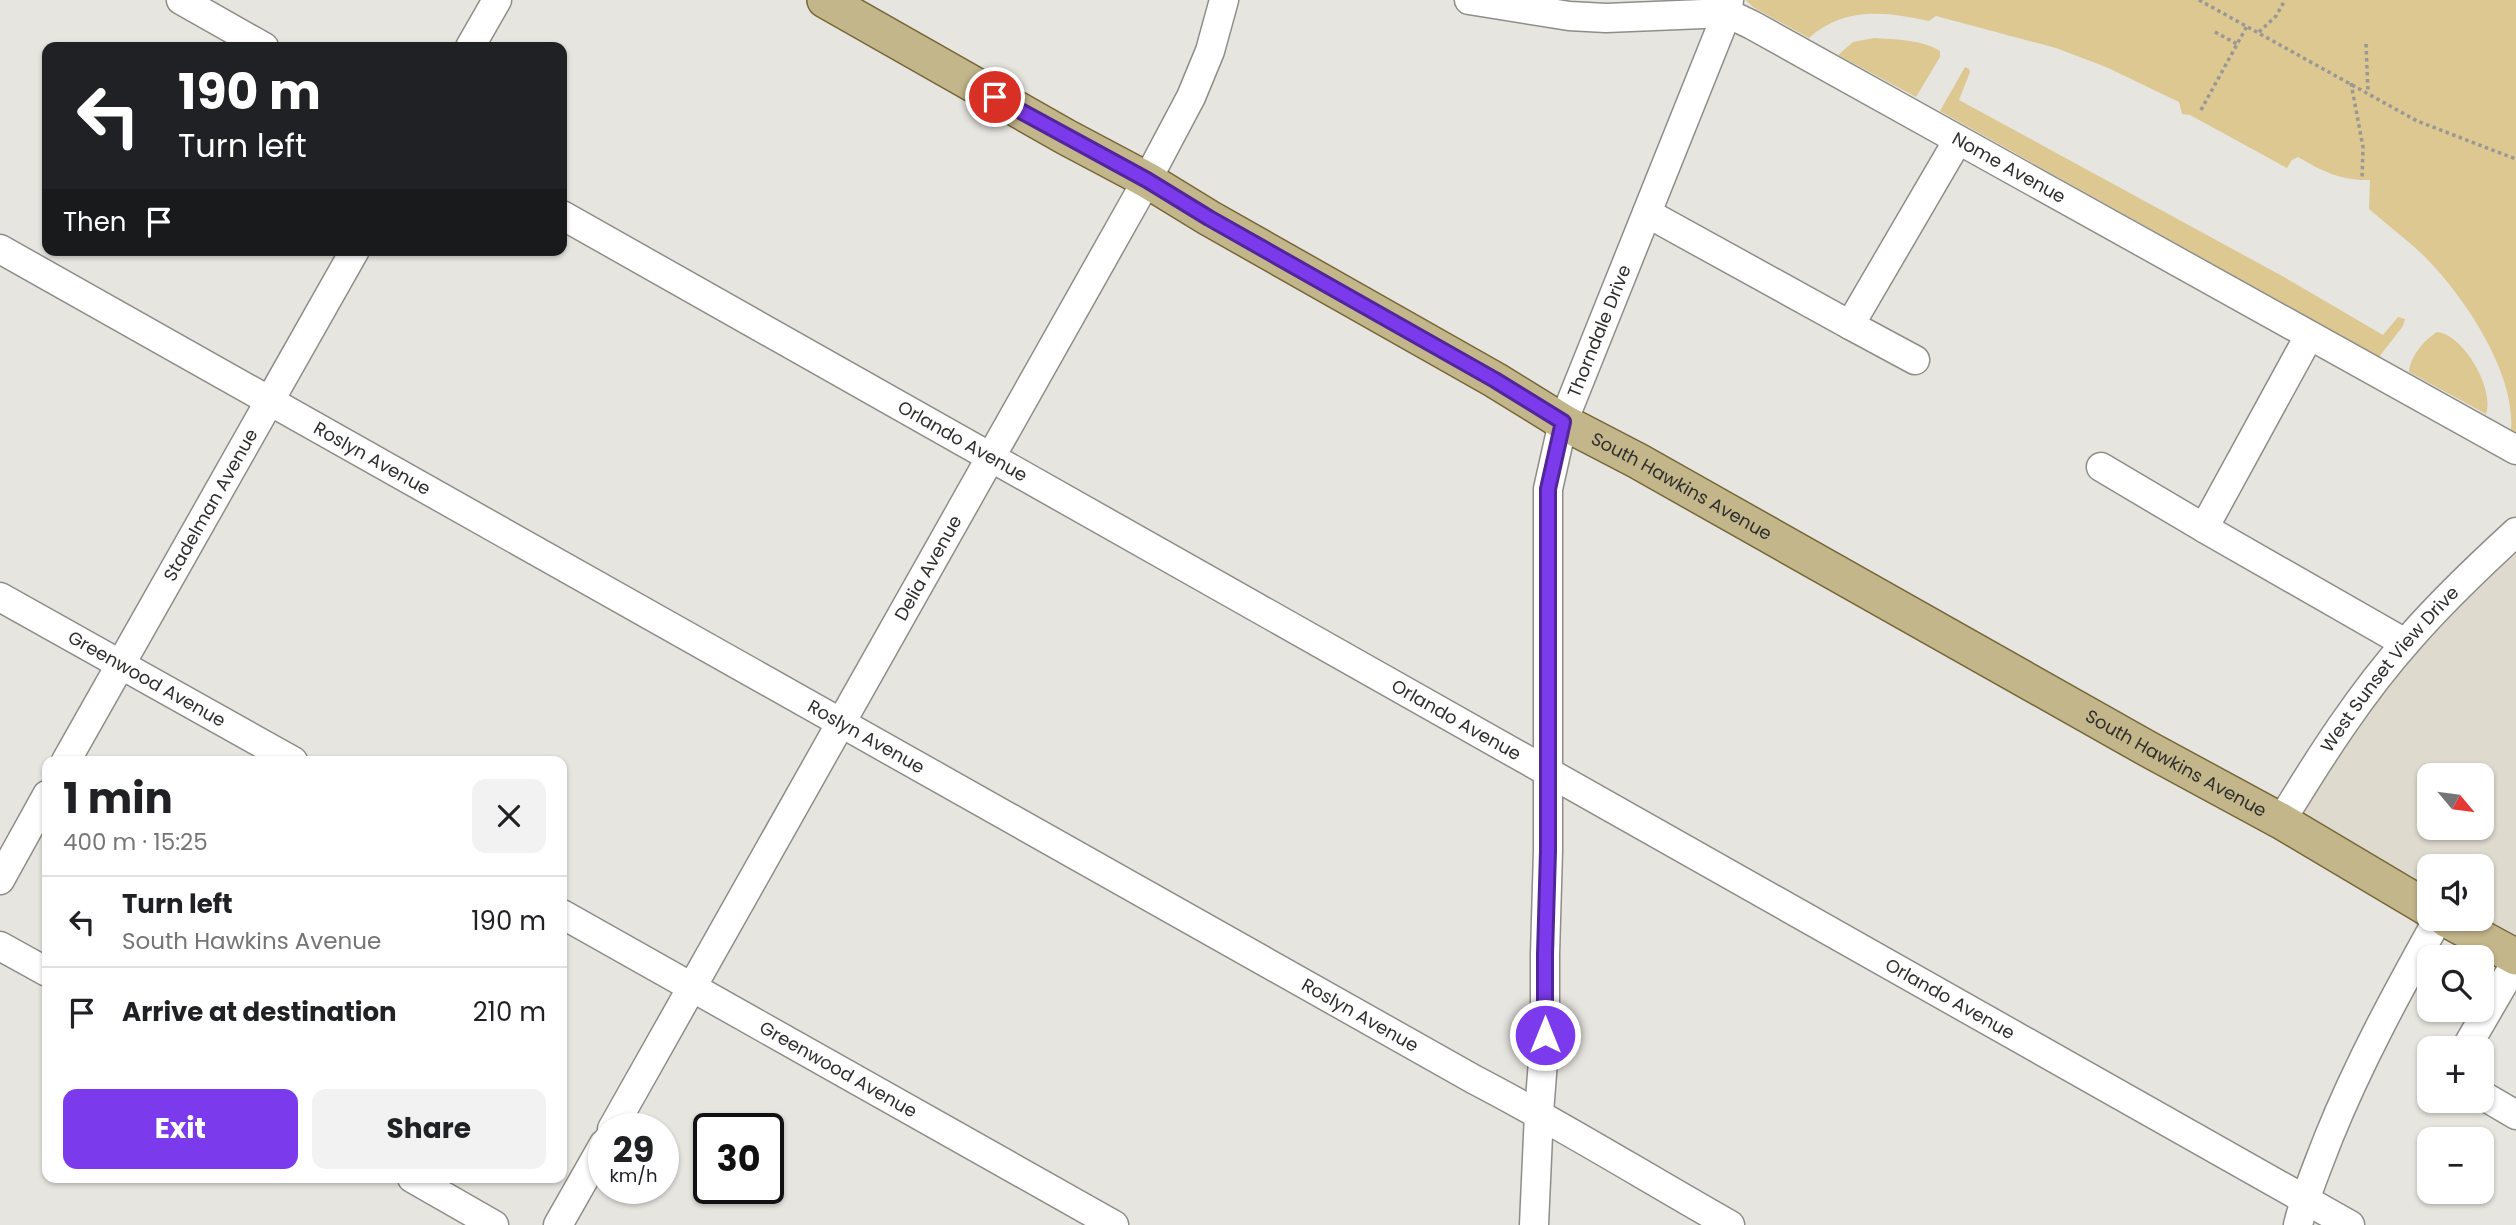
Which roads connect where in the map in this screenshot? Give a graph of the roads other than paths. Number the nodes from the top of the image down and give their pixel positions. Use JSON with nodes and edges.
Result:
{"nodes":[{"id":1,"x":181,"y":0,"type":"edge"},
{"id":2,"x":496,"y":0,"type":"edge"},
{"id":3,"x":825,"y":0,"type":"edge"},
{"id":4,"x":1224,"y":0,"type":"edge"},
{"id":5,"x":1469,"y":0,"type":"edge"},
{"id":6,"x":1728,"y":7,"type":"edge"},
{"id":7,"x":255,"y":42,"type":"edge"},
{"id":8,"x":473,"y":42,"type":"edge"},
{"id":9,"x":1958,"y":140,"type":"junction"},
{"id":10,"x":1147,"y":180,"type":"junction"},
{"id":11,"x":1647,"y":213,"type":"junction"},
{"id":12,"x":567,"y":218,"type":"edge"},
{"id":13,"x":0,"y":248,"type":"edge"},
{"id":14,"x":352,"y":256,"type":"edge"},
{"id":15,"x":1850,"y":325,"type":"junction"},
{"id":16,"x":2309,"y":336,"type":"junction"},
{"id":17,"x":1916,"y":360,"type":"dead end"},
{"id":18,"x":270,"y":401,"type":"junction"},
{"id":19,"x":1563,"y":422,"type":"junction"},
{"id":20,"x":2516,"y":450,"type":"edge"},
{"id":21,"x":991,"y":457,"type":"junction"},
{"id":22,"x":2101,"y":467,"type":"dead end"},
{"id":23,"x":2204,"y":528,"type":"junction"},
{"id":24,"x":2516,"y":532,"type":"edge"},
{"id":25,"x":0,"y":597,"type":"edge"},
{"id":26,"x":2405,"y":643,"type":"junction"},
{"id":27,"x":120,"y":665,"type":"junction"},
{"id":28,"x":841,"y":722,"type":"junction"},
{"id":29,"x":69,"y":756,"type":"edge"},
{"id":30,"x":284,"y":756,"type":"edge"},
{"id":31,"x":1547,"y":774,"type":"junction"},
{"id":32,"x":42,"y":804,"type":"edge"},
{"id":33,"x":2281,"y":821,"type":"junction"},
{"id":34,"x":0,"y":880,"type":"edge"},
{"id":35,"x":2417,"y":902,"type":"edge"},
{"id":36,"x":567,"y":917,"type":"edge"},
{"id":37,"x":2431,"y":931,"type":"edge"},
{"id":38,"x":2467,"y":931,"type":"edge"},
{"id":39,"x":0,"y":946,"type":"edge"},
{"id":40,"x":2516,"y":959,"type":"edge"},
{"id":41,"x":42,"y":969,"type":"edge"},
{"id":42,"x":692,"y":988,"type":"junction"},
{"id":43,"x":2473,"y":1036,"type":"edge"},
{"id":44,"x":2494,"y":1102,"type":"edge"},
{"id":45,"x":621,"y":1113,"type":"edge"},
{"id":46,"x":1539,"y":1113,"type":"junction"},
{"id":47,"x":2516,"y":1115,"type":"edge"},
{"id":48,"x":588,"y":1172,"type":"edge"},
{"id":49,"x":421,"y":1183,"type":"edge"},
{"id":50,"x":2301,"y":1212,"type":"edge"},
{"id":51,"x":494,"y":1225,"type":"edge"},
{"id":52,"x":558,"y":1225,"type":"edge"},
{"id":53,"x":1114,"y":1225,"type":"edge"},
{"id":54,"x":1534,"y":1225,"type":"edge"},
{"id":55,"x":1730,"y":1225,"type":"edge"},
{"id":56,"x":2350,"y":1225,"type":"edge"}],
"edges":[{"from":1,"to":7,"type":"street"},
{"from":2,"to":8,"type":"street"},
{"from":3,"to":10,"type":"main road","name":"South Hawkins Avenue"},
{"from":4,"to":10,"type":"street","name":"Delia Avenue"},
{"from":5,"to":6,"type":"street","name":"Nome Avenue"},
{"from":6,"to":9,"type":"street","name":"Nome Avenue"},
{"from":6,"to":11,"type":"street","name":"Thorndale Drive"},
{"from":9,"to":15,"type":"street"},
{"from":9,"to":16,"type":"street","name":"Nome Avenue"},
{"from":10,"to":19,"type":"main road","name":"South Hawkins Avenue"},
{"from":10,"to":21,"type":"street","name":"Delia Avenue"},
{"from":11,"to":15,"type":"street"},
{"from":11,"to":19,"type":"street","name":"Thorndale Drive"},
{"from":12,"to":21,"type":"street","name":"Orlando Avenue"},
{"from":13,"to":18,"type":"street","name":"Roslyn Avenue"},
{"from":14,"to":18,"type":"street","name":"Stadelman Avenue"},
{"from":15,"to":17,"type":"street"},
{"from":16,"to":20,"type":"street","name":"Nome Avenue"},
{"from":16,"to":23,"type":"street"},
{"from":18,"to":27,"type":"street","name":"Stadelman Avenue"},
{"from":18,"to":28,"type":"street","name":"Roslyn Avenue"},
{"from":19,"to":31,"type":"street","name":"Thorndale Drive"},
{"from":19,"to":33,"type":"main road","name":"South Hawkins Avenue"},
{"from":21,"to":28,"type":"street","name":"Delia Avenue"},
{"from":21,"to":31,"type":"street","name":"Orlando Avenue"},
{"from":22,"to":23,"type":"street"},
{"from":23,"to":26,"type":"street"},
{"from":24,"to":26,"type":"street","name":"West Sunset View Drive"},
{"from":25,"to":27,"type":"street","name":"Greenwood Avenue"},
{"from":26,"to":33,"type":"street","name":"West Sunset View Drive"},
{"from":27,"to":29,"type":"street","name":"Stadelman Avenue"},
{"from":27,"to":30,"type":"street","name":"Greenwood Avenue"},
{"from":28,"to":42,"type":"street","name":"Delia Avenue"},
{"from":28,"to":46,"type":"street","name":"Roslyn Avenue"},
{"from":31,"to":46,"type":"street","name":"Thorndale Drive"},
{"from":31,"to":50,"type":"street","name":"Orlando Avenue"},
{"from":32,"to":34,"type":"street"},
{"from":33,"to":35,"type":"main road","name":"South Hawkins Avenue"},
{"from":36,"to":42,"type":"street","name":"Greenwood Avenue"},
{"from":37,"to":50,"type":"street"},
{"from":38,"to":40,"type":"main road"},
{"from":39,"to":41,"type":"street"},
{"from":40,"to":43,"type":"street"},
{"from":42,"to":45,"type":"street","name":"Delia Avenue"},
{"from":42,"to":53,"type":"street","name":"Greenwood Avenue"},
{"from":44,"to":47,"type":"street"},
{"from":46,"to":54,"type":"street","name":"Thorndale Drive"},
{"from":46,"to":55,"type":"street","name":"Roslyn Avenue"},
{"from":48,"to":52,"type":"street"},
{"from":49,"to":51,"type":"street"},
{"from":50,"to":56,"type":"street","name":"Orlando Avenue"}]}
